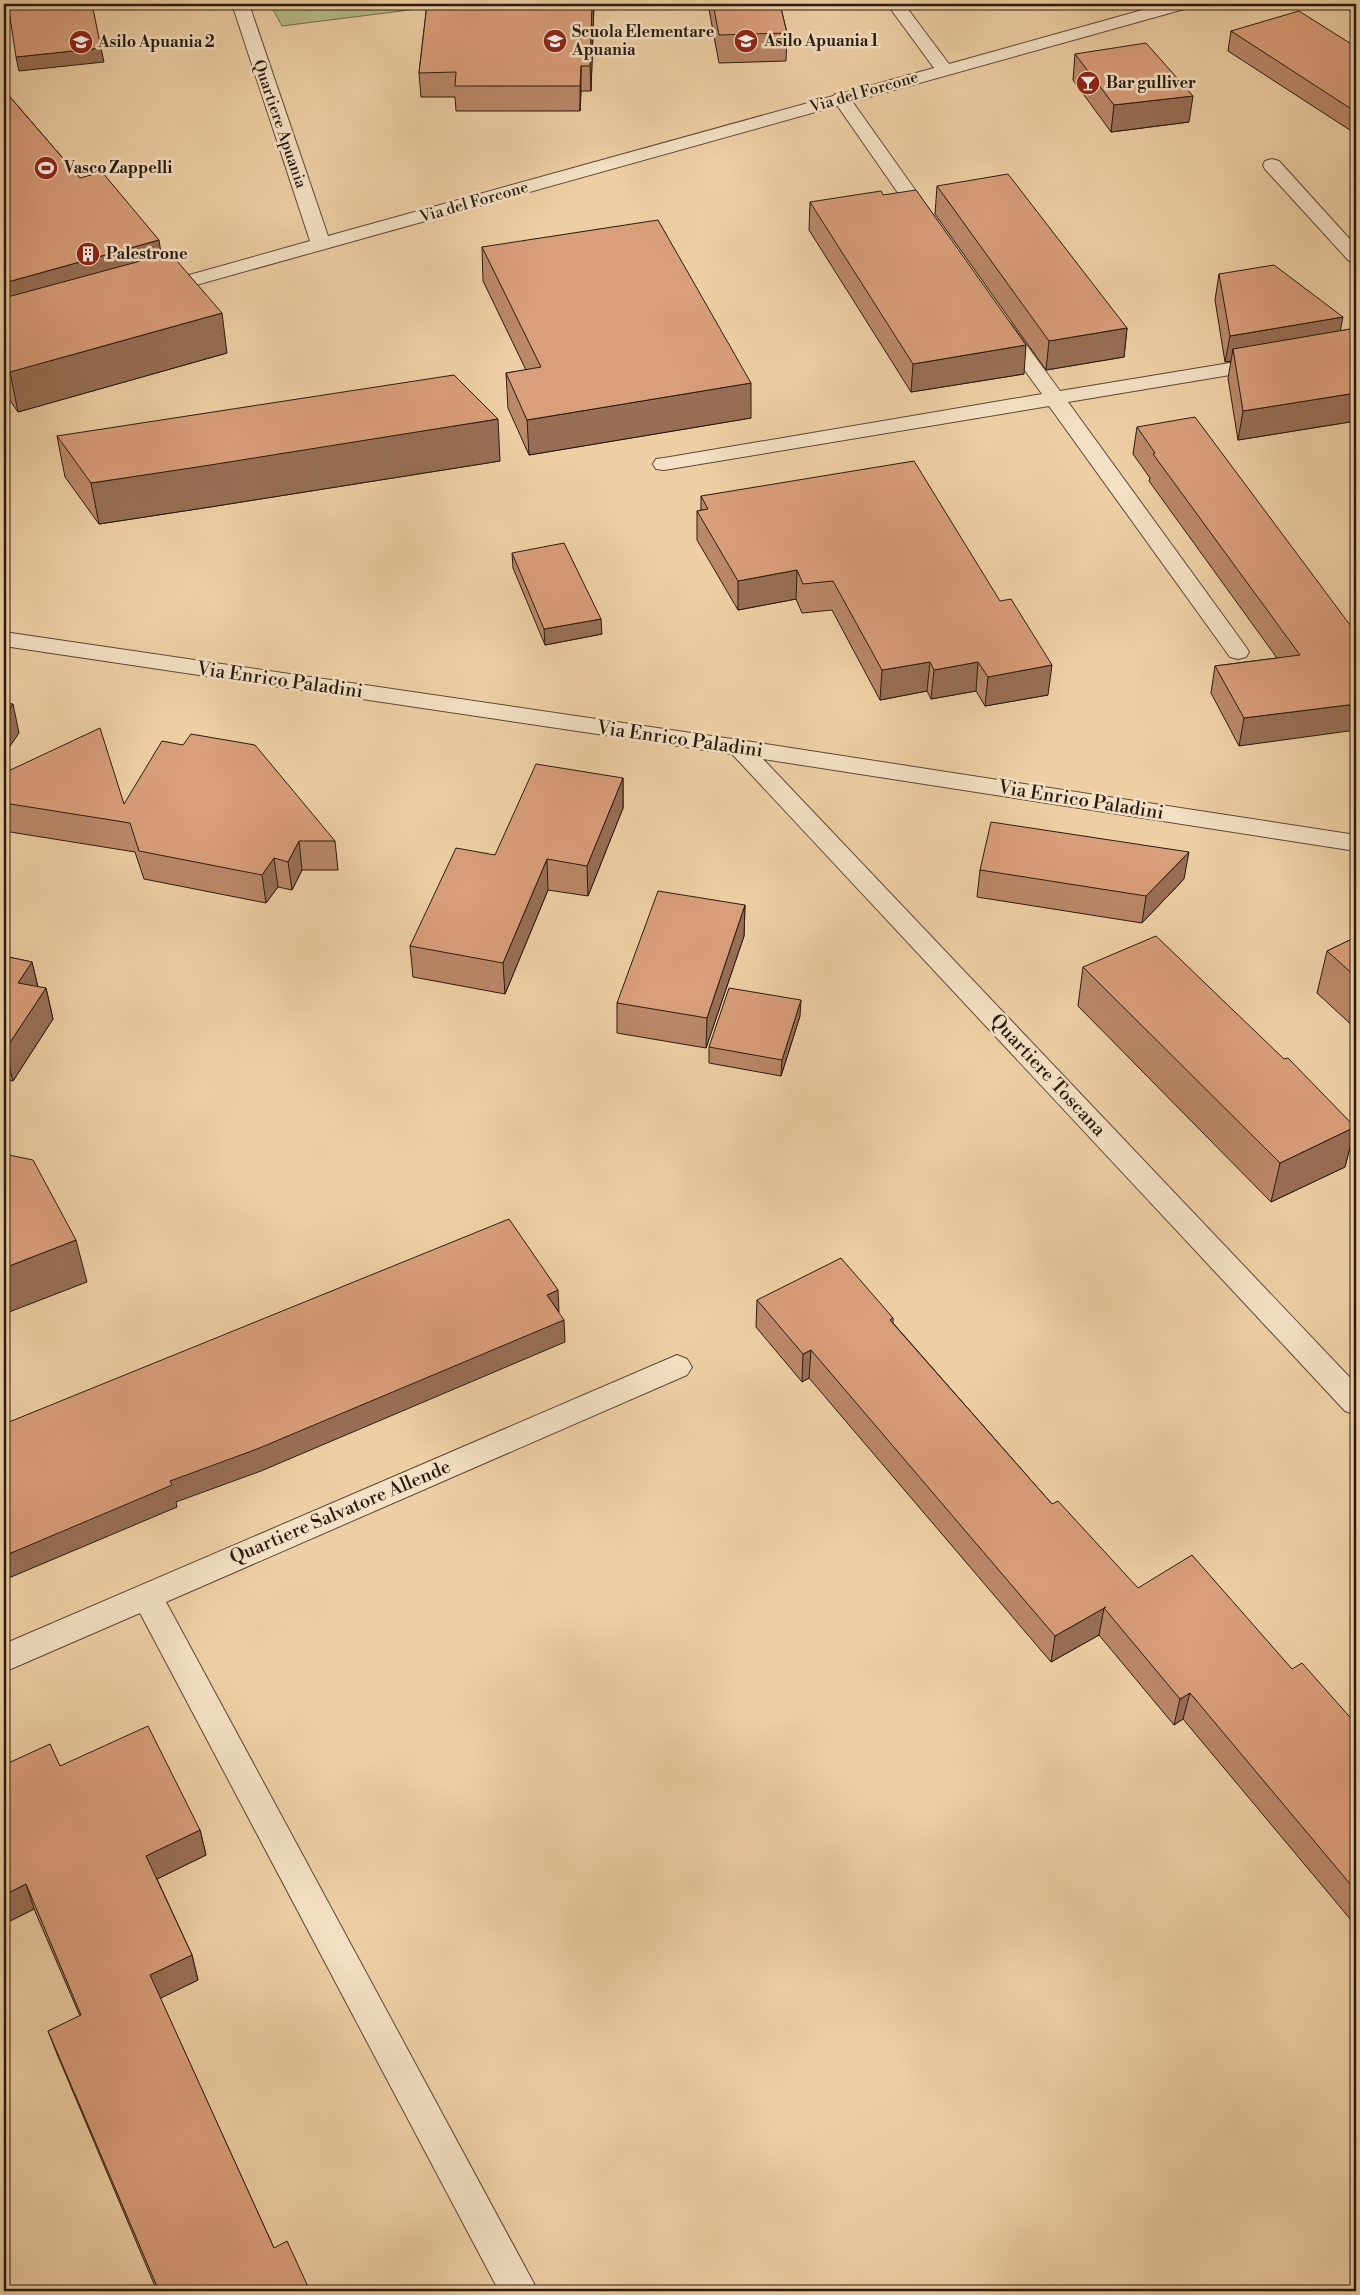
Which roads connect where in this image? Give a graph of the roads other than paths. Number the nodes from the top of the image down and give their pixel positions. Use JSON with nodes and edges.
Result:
{"nodes":[{"id":1,"x":240,"y":4,"type":"edge"},
{"id":2,"x":895,"y":4,"type":"edge"},
{"id":3,"x":1182,"y":4,"type":"edge"},
{"id":4,"x":944,"y":69,"type":"junction"},
{"id":5,"x":841,"y":98,"type":"junction"},
{"id":6,"x":1272,"y":165,"type":"dead end"},
{"id":7,"x":939,"y":236,"type":"edge"},
{"id":8,"x":321,"y":244,"type":"junction"},
{"id":9,"x":1356,"y":257,"type":"edge"},
{"id":10,"x":138,"y":295,"type":"edge"},
{"id":11,"x":990,"y":309,"type":"edge"},
{"id":12,"x":1288,"y":360,"type":"edge"},
{"id":13,"x":1054,"y":399,"type":"junction"},
{"id":14,"x":664,"y":464,"type":"dead end"},
{"id":15,"x":4,"y":639,"type":"edge"},
{"id":16,"x":1238,"y":652,"type":"dead end"},
{"id":17,"x":740,"y":748,"type":"junction"},
{"id":18,"x":1356,"y":843,"type":"edge"},
{"id":19,"x":677,"y":1367,"type":"dead end"},
{"id":20,"x":1356,"y":1403,"type":"edge"},
{"id":21,"x":147,"y":1596,"type":"junction"},
{"id":22,"x":4,"y":1658,"type":"edge"},
{"id":23,"x":519,"y":2291,"type":"edge"}],
"edges":[{"from":1,"to":8,"type":"street","name":"Quartiere Apuania"},
{"from":2,"to":4,"type":"street","name":"Via del Forcone"},
{"from":3,"to":4,"type":"street","name":"Via del Forcone"},
{"from":4,"to":5,"type":"street","name":"Via del Forcone"},
{"from":5,"to":7,"type":"street"},
{"from":5,"to":8,"type":"street","name":"Via del Forcone"},
{"from":6,"to":9,"type":"street"},
{"from":8,"to":10,"type":"street","name":"Via del Forcone"},
{"from":11,"to":13,"type":"street"},
{"from":12,"to":13,"type":"street"},
{"from":13,"to":14,"type":"street"},
{"from":13,"to":16,"type":"street"},
{"from":15,"to":17,"type":"street","name":"Via Enrico Paladini"},
{"from":17,"to":18,"type":"street","name":"Via Enrico Paladini"},
{"from":17,"to":20,"type":"street","name":"Quartiere Toscana"},
{"from":19,"to":21,"type":"street","name":"Quartiere Salvatore Allende"},
{"from":21,"to":22,"type":"street","name":"Quartiere Salvatore Allende"},
{"from":21,"to":23,"type":"street"}]}
